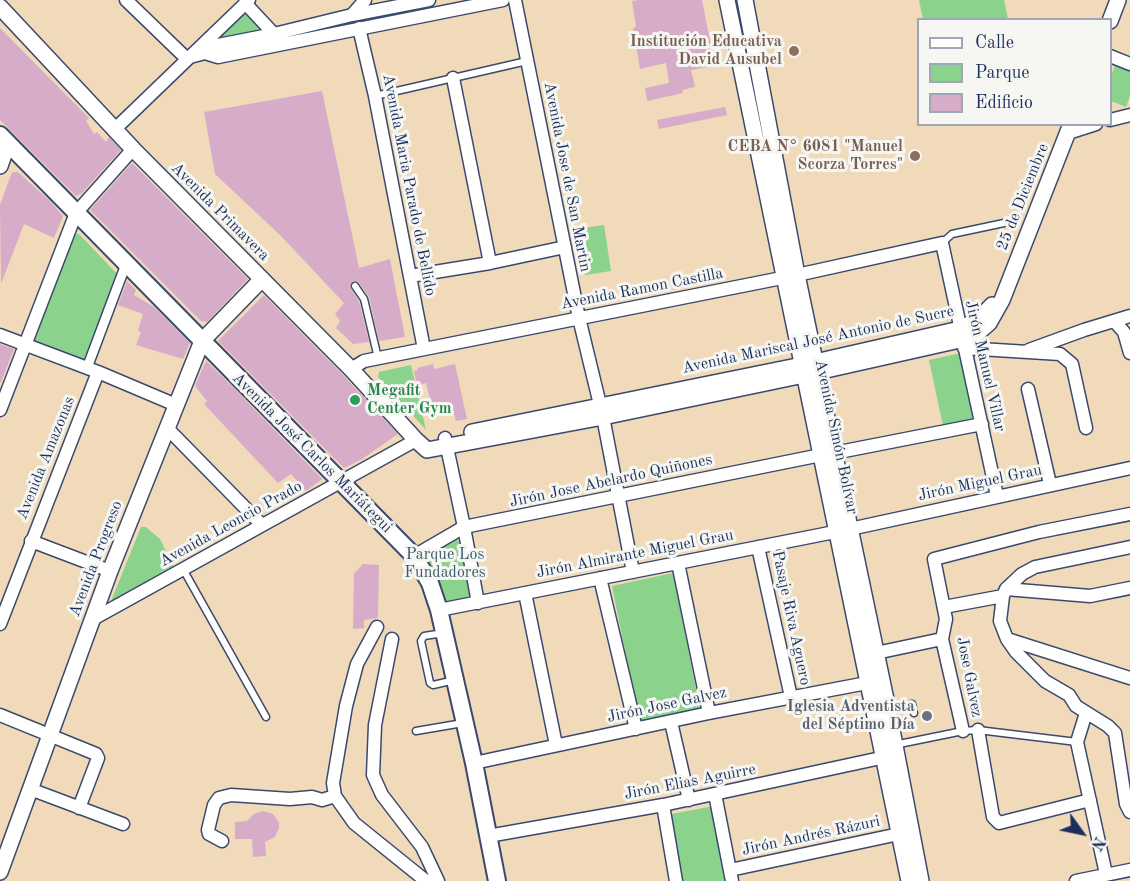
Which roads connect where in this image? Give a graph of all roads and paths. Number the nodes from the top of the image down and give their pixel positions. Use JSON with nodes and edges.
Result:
{"nodes":[{"id":1,"x":126,"y":0,"type":"edge"},
{"id":2,"x":365,"y":0,"type":"edge"},
{"id":3,"x":429,"y":0,"type":"edge"},
{"id":4,"x":503,"y":0,"type":"edge"},
{"id":5,"x":515,"y":0,"type":"edge"},
{"id":6,"x":727,"y":0,"type":"edge"},
{"id":7,"x":745,"y":0,"type":"edge"},
{"id":8,"x":1118,"y":0,"type":"edge"},
{"id":9,"x":247,"y":2,"type":"edge"},
{"id":10,"x":0,"y":7,"type":"edge"},
{"id":11,"x":352,"y":15,"type":"junction"},
{"id":12,"x":1111,"y":18,"type":"edge"},
{"id":13,"x":358,"y":28,"type":"junction"},
{"id":14,"x":274,"y":34,"type":"junction"},
{"id":15,"x":205,"y":53,"type":"junction"},
{"id":16,"x":1112,"y":57,"type":"edge"},
{"id":17,"x":186,"y":58,"type":"junction"},
{"id":18,"x":528,"y":61,"type":"junction"},
{"id":19,"x":1130,"y":64,"type":"edge"},
{"id":20,"x":758,"y":67,"type":"junction"},
{"id":21,"x":742,"y":71,"type":"junction"},
{"id":22,"x":453,"y":78,"type":"junction"},
{"id":23,"x":375,"y":96,"type":"junction"},
{"id":24,"x":1130,"y":115,"type":"edge"},
{"id":25,"x":1112,"y":120,"type":"edge"},
{"id":26,"x":1086,"y":126,"type":"edge"},
{"id":27,"x":114,"y":129,"type":"junction"},
{"id":28,"x":1070,"y":129,"type":"edge"},
{"id":29,"x":4,"y":139,"type":"edge"},
{"id":30,"x":133,"y":149,"type":"junction"},
{"id":31,"x":0,"y":166,"type":"edge"},
{"id":32,"x":76,"y":213,"type":"junction"},
{"id":33,"x":1004,"y":222,"type":"dead end"},
{"id":34,"x":942,"y":243,"type":"junction"},
{"id":35,"x":565,"y":247,"type":"junction"},
{"id":36,"x":490,"y":263,"type":"junction"},
{"id":37,"x":126,"y":264,"type":"junction"},
{"id":38,"x":410,"y":276,"type":"junction"},
{"id":39,"x":790,"y":277,"type":"junction"},
{"id":40,"x":262,"y":279,"type":"junction"},
{"id":41,"x":1008,"y":283,"type":"joint"},
{"id":42,"x":355,"y":286,"type":"dead end"},
{"id":43,"x":1130,"y":316,"type":"edge"},
{"id":44,"x":579,"y":318,"type":"junction"},
{"id":45,"x":1113,"y":321,"type":"junction"},
{"id":46,"x":0,"y":334,"type":"edge"},
{"id":47,"x":963,"y":339,"type":"junction"},
{"id":48,"x":202,"y":341,"type":"junction"},
{"id":49,"x":25,"y":344,"type":"junction"},
{"id":50,"x":424,"y":349,"type":"junction"},
{"id":51,"x":1026,"y":352,"type":"junction"},
{"id":52,"x":1130,"y":353,"type":"edge"},
{"id":53,"x":378,"y":358,"type":"junction"},
{"id":54,"x":351,"y":369,"type":"junction"},
{"id":55,"x":810,"y":369,"type":"junction"},
{"id":56,"x":93,"y":370,"type":"junction"},
{"id":57,"x":1028,"y":389,"type":"dead end"},
{"id":58,"x":176,"y":405,"type":"junction"},
{"id":59,"x":0,"y":410,"type":"edge"},
{"id":60,"x":601,"y":411,"type":"junction"},
{"id":61,"x":982,"y":424,"type":"junction"},
{"id":62,"x":167,"y":428,"type":"junction"},
{"id":63,"x":1086,"y":428,"type":"dead end"},
{"id":64,"x":416,"y":440,"type":"junction"},
{"id":65,"x":446,"y":442,"type":"junction"},
{"id":66,"x":834,"y":453,"type":"junction"},
{"id":67,"x":1130,"y":468,"type":"edge"},
{"id":68,"x":340,"y":482,"type":"junction"},
{"id":69,"x":1050,"y":484,"type":"junction"},
{"id":70,"x":618,"y":496,"type":"junction"},
{"id":71,"x":997,"y":496,"type":"junction"},
{"id":72,"x":1130,"y":514,"type":"edge"},
{"id":73,"x":262,"y":525,"type":"junction"},
{"id":74,"x":464,"y":527,"type":"junction"},
{"id":75,"x":843,"y":530,"type":"junction"},
{"id":76,"x":31,"y":541,"type":"junction"},
{"id":77,"x":758,"y":547,"type":"junction"},
{"id":78,"x":1130,"y":547,"type":"edge"},
{"id":79,"x":414,"y":556,"type":"junction"},
{"id":80,"x":678,"y":562,"type":"junction"},
{"id":81,"x":183,"y":569,"type":"junction"},
{"id":82,"x":111,"y":571,"type":"junction"},
{"id":83,"x":633,"y":572,"type":"junction"},
{"id":84,"x":600,"y":578,"type":"junction"},
{"id":85,"x":1130,"y":588,"type":"edge"},
{"id":86,"x":525,"y":593,"type":"junction"},
{"id":87,"x":1004,"y":593,"type":"junction"},
{"id":88,"x":478,"y":603,"type":"junction"},
{"id":89,"x":944,"y":607,"type":"junction"},
{"id":90,"x":439,"y":610,"type":"junction"},
{"id":91,"x":93,"y":619,"type":"junction"},
{"id":92,"x":0,"y":624,"type":"edge"},
{"id":93,"x":377,"y":627,"type":"dead end"},
{"id":94,"x":444,"y":633,"type":"junction"},
{"id":95,"x":393,"y":639,"type":"dead end"},
{"id":96,"x":942,"y":639,"type":"junction"},
{"id":97,"x":1007,"y":639,"type":"junction"},
{"id":98,"x":876,"y":653,"type":"junction"},
{"id":99,"x":1130,"y":678,"type":"edge"},
{"id":100,"x":455,"y":680,"type":"junction"},
{"id":101,"x":867,"y":682,"type":"junction"},
{"id":102,"x":791,"y":696,"type":"junction"},
{"id":103,"x":888,"y":709,"type":"junction"},
{"id":104,"x":1086,"y":712,"type":"junction"},
{"id":105,"x":709,"y":713,"type":"junction"},
{"id":106,"x":914,"y":713,"type":"dead end"},
{"id":107,"x":0,"y":715,"type":"edge"},
{"id":108,"x":266,"y":717,"type":"dead end"},
{"id":109,"x":671,"y":722,"type":"junction"},
{"id":110,"x":465,"y":723,"type":"junction"},
{"id":111,"x":636,"y":729,"type":"junction"},
{"id":112,"x":978,"y":730,"type":"junction"},
{"id":113,"x":416,"y":731,"type":"dead end"},
{"id":114,"x":963,"y":731,"type":"junction"},
{"id":115,"x":49,"y":734,"type":"junction"},
{"id":116,"x":1077,"y":742,"type":"junction"},
{"id":117,"x":556,"y":745,"type":"junction"},
{"id":118,"x":889,"y":751,"type":"junction"},
{"id":119,"x":474,"y":763,"type":"junction"},
{"id":120,"x":1125,"y":771,"type":"edge"},
{"id":121,"x":30,"y":789,"type":"junction"},
{"id":122,"x":715,"y":794,"type":"junction"},
{"id":123,"x":335,"y":796,"type":"junction"},
{"id":124,"x":689,"y":800,"type":"junction"},
{"id":125,"x":1090,"y":800,"type":"junction"},
{"id":126,"x":663,"y":806,"type":"junction"},
{"id":127,"x":80,"y":808,"type":"junction"},
{"id":128,"x":1130,"y":812,"type":"edge"},
{"id":129,"x":123,"y":824,"type":"dead end"},
{"id":130,"x":900,"y":834,"type":"junction"},
{"id":131,"x":488,"y":836,"type":"junction"},
{"id":132,"x":222,"y":842,"type":"dead end"},
{"id":133,"x":1130,"y":870,"type":"edge"},
{"id":134,"x":0,"y":872,"type":"edge"},
{"id":135,"x":731,"y":875,"type":"edge"},
{"id":136,"x":1104,"y":877,"type":"edge"},
{"id":137,"x":426,"y":881,"type":"edge"},
{"id":138,"x":438,"y":881,"type":"edge"},
{"id":139,"x":497,"y":881,"type":"edge"},
{"id":140,"x":676,"y":881,"type":"edge"},
{"id":141,"x":909,"y":881,"type":"edge"},
{"id":142,"x":921,"y":881,"type":"edge"},
{"id":143,"x":1076,"y":881,"type":"edge"}],
"edges":[{"from":1,"to":17,"type":"street"},
{"from":2,"to":11,"type":"street"},
{"from":3,"to":11,"type":"street"},
{"from":4,"to":13,"type":"street"},
{"from":5,"to":18,"type":"street","name":"Avenida Jose de San Martin"},
{"from":6,"to":21,"type":"street","name":"Avenida Simón Bolívar"},
{"from":7,"to":20,"type":"street","name":"Avenida Simón Bolívar"},
{"from":8,"to":12,"type":"street"},
{"from":9,"to":14,"type":"street"},
{"from":9,"to":17,"type":"street"},
{"from":10,"to":27,"type":"street","name":"Avenida Primavera"},
{"from":11,"to":14,"type":"street"},
{"from":13,"to":15,"type":"street"},
{"from":13,"to":23,"type":"street","name":"Avenida Maria Parado de Bellido"},
{"from":14,"to":15,"type":"street"},
{"from":15,"to":17,"type":"street"},
{"from":16,"to":19,"type":"street"},
{"from":17,"to":27,"type":"street"},
{"from":18,"to":22,"type":"lane"},
{"from":18,"to":35,"type":"street","name":"Avenida Jose de San Martin"},
{"from":20,"to":21,"type":"street"},
{"from":20,"to":39,"type":"street","name":"Avenida Simón Bolívar"},
{"from":21,"to":39,"type":"street","name":"Avenida Simón Bolívar"},
{"from":22,"to":23,"type":"lane"},
{"from":22,"to":36,"type":"street"},
{"from":23,"to":38,"type":"street","name":"Avenida Maria Parado de Bellido"},
{"from":24,"to":25,"type":"street"},
{"from":26,"to":28,"type":"street"},
{"from":27,"to":30,"type":"street","name":"Avenida Primavera"},
{"from":28,"to":41,"type":"street","name":"25 de Diciembre"},
{"from":29,"to":31,"type":"street"},
{"from":29,"to":32,"type":"main road","name":"Avenida José Carlos Mariátegui"},
{"from":30,"to":32,"type":"street"},
{"from":30,"to":40,"type":"street","name":"Avenida Primavera"},
{"from":32,"to":37,"type":"main road","name":"Avenida José Carlos Mariátegui"},
{"from":32,"to":49,"type":"street"},
{"from":33,"to":34,"type":"lane"},
{"from":34,"to":39,"type":"street","name":"Avenida Ramon Castilla"},
{"from":34,"to":47,"type":"street","name":"Jirón Manuel Villar"},
{"from":35,"to":36,"type":"street"},
{"from":35,"to":44,"type":"street","name":"Avenida Jose de San Martin"},
{"from":36,"to":38,"type":"street"},
{"from":37,"to":48,"type":"main road","name":"Avenida José Carlos Mariátegui"},
{"from":37,"to":56,"type":"street"},
{"from":38,"to":50,"type":"street","name":"Avenida Maria Parado de Bellido"},
{"from":39,"to":44,"type":"street","name":"Avenida Ramon Castilla"},
{"from":39,"to":55,"type":"street","name":"Avenida Simón Bolívar"},
{"from":40,"to":48,"type":"street","name":"Avenida Progreso"},
{"from":40,"to":54,"type":"street","name":"Avenida Primavera"},
{"from":41,"to":47,"type":"street","name":"Avenida Mariscal José Antonio de Sucre"},
{"from":42,"to":53,"type":"lane"},
{"from":43,"to":45,"type":"street"},
{"from":44,"to":50,"type":"street","name":"Avenida Ramon Castilla"},
{"from":44,"to":60,"type":"street","name":"Avenida Jose de San Martin"},
{"from":45,"to":51,"type":"street"},
{"from":45,"to":52,"type":"street"},
{"from":46,"to":49,"type":"street"},
{"from":47,"to":51,"type":"street"},
{"from":47,"to":55,"type":"street","name":"Avenida Mariscal José Antonio de Sucre"},
{"from":47,"to":61,"type":"street","name":"Jirón Manuel Villar"},
{"from":48,"to":58,"type":"street","name":"Avenida Progreso"},
{"from":48,"to":68,"type":"main road","name":"Avenida José Carlos Mariátegui"},
{"from":49,"to":56,"type":"street"},
{"from":49,"to":59,"type":"street"},
{"from":50,"to":53,"type":"street","name":"Avenida Ramon Castilla"},
{"from":51,"to":63,"type":"street"},
{"from":53,"to":54,"type":"street","name":"Avenida Ramon Castilla"},
{"from":54,"to":64,"type":"street","name":"Avenida Primavera"},
{"from":55,"to":60,"type":"street","name":"Avenida Mariscal José Antonio de Sucre"},
{"from":55,"to":66,"type":"street","name":"Avenida Simón Bolívar"},
{"from":56,"to":58,"type":"street"},
{"from":56,"to":76,"type":"street","name":"Avenida Amazonas"},
{"from":57,"to":69,"type":"street"},
{"from":58,"to":62,"type":"street","name":"Avenida Progreso"},
{"from":60,"to":65,"type":"street","name":"Avenida Mariscal José Antonio de Sucre"},
{"from":60,"to":70,"type":"street","name":"Avenida Jose de San Martin"},
{"from":61,"to":66,"type":"street","name":"Jirón Jose Abelardo Quiñones"},
{"from":61,"to":71,"type":"street","name":"Jirón Manuel Villar"},
{"from":62,"to":73,"type":"street"},
{"from":62,"to":82,"type":"street","name":"Avenida Progreso"},
{"from":64,"to":65,"type":"street","name":"Avenida Mariscal José Antonio de Sucre"},
{"from":64,"to":68,"type":"street","name":"Avenida Leoncio Prado"},
{"from":65,"to":74,"type":"street"},
{"from":66,"to":70,"type":"street","name":"Jirón Jose Abelardo Quiñones"},
{"from":66,"to":75,"type":"street","name":"Avenida Simón Bolívar"},
{"from":67,"to":69,"type":"street","name":"Jirón Miguel Grau"},
{"from":68,"to":73,"type":"street","name":"Avenida Leoncio Prado"},
{"from":68,"to":79,"type":"main road","name":"Avenida José Carlos Mariátegui"},
{"from":69,"to":71,"type":"street","name":"Jirón Miguel Grau"},
{"from":70,"to":74,"type":"street","name":"Jirón Jose Abelardo Quiñones"},
{"from":70,"to":83,"type":"street","name":"Avenida Jose de San Martin"},
{"from":71,"to":75,"type":"street","name":"Jirón Miguel Grau"},
{"from":72,"to":89,"type":"street","name":"Jose Galvez"},
{"from":73,"to":81,"type":"street","name":"Avenida Leoncio Prado"},
{"from":74,"to":79,"type":"street","name":"Jirón Jose Abelardo Quiñones"},
{"from":74,"to":88,"type":"street"},
{"from":75,"to":77,"type":"street","name":"Jirón Almirante Miguel Grau"},
{"from":75,"to":98,"type":"street","name":"Avenida Simón Bolívar"},
{"from":75,"to":101,"type":"street","name":"Avenida Simón Bolívar"},
{"from":76,"to":82,"type":"street"},
{"from":76,"to":92,"type":"street","name":"Avenida Amazonas"},
{"from":77,"to":80,"type":"street","name":"Jirón Almirante Miguel Grau"},
{"from":77,"to":102,"type":"street","name":"Pasaje Riva Aguero"},
{"from":78,"to":87,"type":"street"},
{"from":79,"to":90,"type":"main road","name":"Avenida José Carlos Mariátegui"},
{"from":80,"to":83,"type":"street","name":"Jirón Almirante Miguel Grau"},
{"from":80,"to":105,"type":"street"},
{"from":81,"to":91,"type":"street","name":"Avenida Leoncio Prado"},
{"from":81,"to":108,"type":"lane"},
{"from":82,"to":91,"type":"street","name":"Avenida Progreso"},
{"from":83,"to":84,"type":"street","name":"Jirón Almirante Miguel Grau"},
{"from":84,"to":86,"type":"street","name":"Jirón Almirante Miguel Grau"},
{"from":84,"to":111,"type":"street"},
{"from":85,"to":87,"type":"street"},
{"from":86,"to":88,"type":"street","name":"Jirón Almirante Miguel Grau"},
{"from":86,"to":117,"type":"street"},
{"from":87,"to":89,"type":"street"},
{"from":87,"to":97,"type":"street"},
{"from":88,"to":90,"type":"street","name":"Jirón Almirante Miguel Grau"},
{"from":89,"to":96,"type":"street","name":"Jose Galvez"},
{"from":90,"to":94,"type":"main road","name":"Avenida José Carlos Mariátegui"},
{"from":91,"to":115,"type":"street","name":"Avenida Progreso"},
{"from":93,"to":123,"type":"street"},
{"from":94,"to":100,"type":"main road","name":"Avenida José Carlos Mariátegui"},
{"from":94,"to":100,"type":"lane"},
{"from":95,"to":138,"type":"street"},
{"from":96,"to":98,"type":"street"},
{"from":96,"to":114,"type":"street","name":"Jose Galvez"},
{"from":97,"to":99,"type":"street"},
{"from":97,"to":104,"type":"street"},
{"from":98,"to":103,"type":"street","name":"Avenida Simón Bolívar"},
{"from":100,"to":110,"type":"main road","name":"Avenida José Carlos Mariátegui"},
{"from":101,"to":102,"type":"street","name":"Jirón Jose Galvez"},
{"from":101,"to":118,"type":"street","name":"Avenida Simón Bolívar"},
{"from":102,"to":105,"type":"street","name":"Jirón Jose Galvez"},
{"from":103,"to":106,"type":"lane"},
{"from":103,"to":118,"type":"street","name":"Avenida Simón Bolívar"},
{"from":104,"to":116,"type":"street"},
{"from":104,"to":120,"type":"street"},
{"from":105,"to":109,"type":"street","name":"Jirón Jose Galvez"},
{"from":107,"to":115,"type":"street"},
{"from":109,"to":111,"type":"street","name":"Jirón Jose Galvez"},
{"from":109,"to":124,"type":"street"},
{"from":110,"to":113,"type":"lane"},
{"from":110,"to":119,"type":"main road","name":"Avenida José Carlos Mariátegui"},
{"from":111,"to":117,"type":"street","name":"Jirón Jose Galvez"},
{"from":112,"to":114,"type":"lane","name":"Jirón Elias Aguirre"},
{"from":112,"to":116,"type":"lane","name":"Jirón Elias Aguirre"},
{"from":112,"to":125,"type":"street"},
{"from":114,"to":118,"type":"lane","name":"Jirón Elias Aguirre"},
{"from":115,"to":121,"type":"street","name":"Avenida Progreso"},
{"from":115,"to":127,"type":"street"},
{"from":116,"to":125,"type":"street"},
{"from":117,"to":119,"type":"street","name":"Jirón Jose Galvez"},
{"from":118,"to":122,"type":"street","name":"Jirón Elias Aguirre"},
{"from":118,"to":130,"type":"street","name":"Avenida Simón Bolívar"},
{"from":118,"to":142,"type":"street","name":"Avenida Simón Bolívar"},
{"from":119,"to":131,"type":"main road","name":"Avenida José Carlos Mariátegui"},
{"from":120,"to":128,"type":"street"},
{"from":121,"to":127,"type":"street"},
{"from":121,"to":134,"type":"street","name":"Avenida Progreso"},
{"from":122,"to":124,"type":"street","name":"Jirón Elias Aguirre"},
{"from":122,"to":135,"type":"street"},
{"from":123,"to":132,"type":"street"},
{"from":123,"to":137,"type":"street"},
{"from":124,"to":126,"type":"street","name":"Jirón Elias Aguirre"},
{"from":125,"to":136,"type":"street"},
{"from":126,"to":131,"type":"street","name":"Jirón Elias Aguirre"},
{"from":126,"to":140,"type":"street"},
{"from":127,"to":129,"type":"street"},
{"from":130,"to":135,"type":"street","name":"Jirón Andrés Rázuri"},
{"from":130,"to":141,"type":"street","name":"Avenida Simón Bolívar"},
{"from":131,"to":139,"type":"main road","name":"Avenida José Carlos Mariátegui"},
{"from":133,"to":136,"type":"street"},
{"from":136,"to":143,"type":"street"}]}
